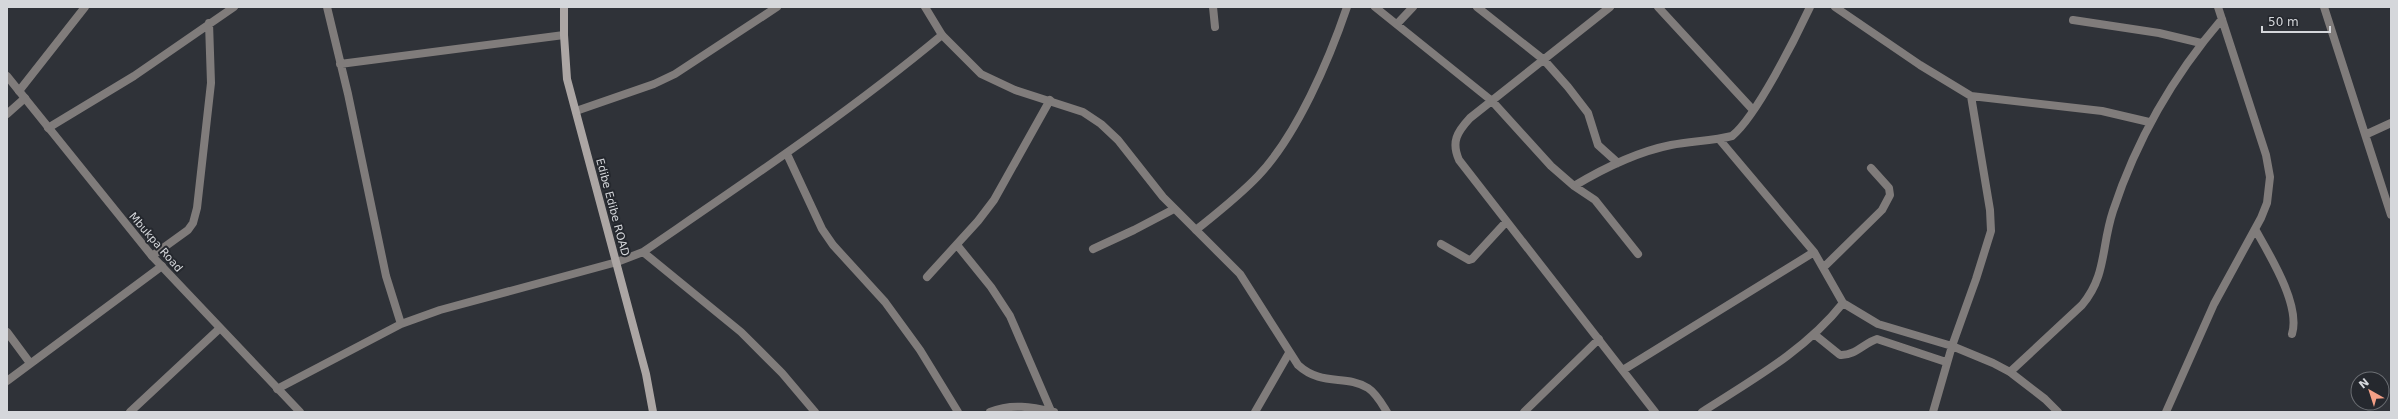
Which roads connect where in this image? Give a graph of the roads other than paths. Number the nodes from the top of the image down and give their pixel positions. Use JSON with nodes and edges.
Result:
{"nodes":[{"id":1,"x":85,"y":7,"type":"edge"},
{"id":2,"x":234,"y":7,"type":"edge"},
{"id":3,"x":327,"y":7,"type":"edge"},
{"id":4,"x":564,"y":7,"type":"edge"},
{"id":5,"x":777,"y":7,"type":"edge"},
{"id":6,"x":925,"y":7,"type":"edge"},
{"id":7,"x":1213,"y":7,"type":"edge"},
{"id":8,"x":1347,"y":7,"type":"edge"},
{"id":9,"x":1375,"y":7,"type":"edge"},
{"id":10,"x":1413,"y":7,"type":"edge"},
{"id":11,"x":1477,"y":7,"type":"edge"},
{"id":12,"x":1610,"y":7,"type":"edge"},
{"id":13,"x":1658,"y":7,"type":"edge"},
{"id":14,"x":1810,"y":7,"type":"edge"},
{"id":15,"x":1835,"y":7,"type":"edge"},
{"id":16,"x":2218,"y":7,"type":"edge"},
{"id":17,"x":2324,"y":7,"type":"edge"},
{"id":18,"x":2222,"y":19,"type":"junction"},
{"id":19,"x":2073,"y":20,"type":"dead end"},
{"id":20,"x":209,"y":23,"type":"junction"},
{"id":21,"x":1397,"y":24,"type":"junction"},
{"id":22,"x":1215,"y":27,"type":"dead end"},
{"id":23,"x":564,"y":35,"type":"junction"},
{"id":24,"x":942,"y":35,"type":"junction"},
{"id":25,"x":2201,"y":43,"type":"junction"},
{"id":26,"x":1544,"y":60,"type":"junction"},
{"id":27,"x":340,"y":64,"type":"junction"},
{"id":28,"x":7,"y":76,"type":"edge"},
{"id":29,"x":19,"y":91,"type":"junction"},
{"id":30,"x":1971,"y":96,"type":"junction"},
{"id":31,"x":25,"y":98,"type":"junction"},
{"id":32,"x":1050,"y":100,"type":"junction"},
{"id":33,"x":1492,"y":101,"type":"junction"},
{"id":34,"x":1753,"y":110,"type":"junction"},
{"id":35,"x":576,"y":111,"type":"junction"},
{"id":36,"x":7,"y":114,"type":"edge"},
{"id":37,"x":2150,"y":122,"type":"junction"},
{"id":38,"x":2391,"y":123,"type":"edge"},
{"id":39,"x":48,"y":128,"type":"junction"},
{"id":40,"x":2366,"y":134,"type":"junction"},
{"id":41,"x":1719,"y":139,"type":"junction"},
{"id":42,"x":787,"y":154,"type":"junction"},
{"id":43,"x":1618,"y":163,"type":"junction"},
{"id":44,"x":1871,"y":168,"type":"dead end"},
{"id":45,"x":1574,"y":186,"type":"junction"},
{"id":46,"x":1174,"y":208,"type":"junction"},
{"id":47,"x":2391,"y":215,"type":"edge"},
{"id":48,"x":1506,"y":222,"type":"junction"},
{"id":49,"x":2255,"y":229,"type":"junction"},
{"id":50,"x":1196,"y":230,"type":"junction"},
{"id":51,"x":1441,"y":244,"type":"dead end"},
{"id":52,"x":957,"y":245,"type":"junction"},
{"id":53,"x":1092,"y":249,"type":"dead end"},
{"id":54,"x":644,"y":252,"type":"junction"},
{"id":55,"x":1814,"y":252,"type":"junction"},
{"id":56,"x":1638,"y":254,"type":"dead end"},
{"id":57,"x":152,"y":256,"type":"junction"},
{"id":58,"x":617,"y":262,"type":"junction"},
{"id":59,"x":162,"y":266,"type":"junction"},
{"id":60,"x":1824,"y":267,"type":"junction"},
{"id":61,"x":927,"y":277,"type":"dead end"},
{"id":62,"x":1843,"y":303,"type":"junction"},
{"id":63,"x":401,"y":324,"type":"junction"},
{"id":64,"x":219,"y":329,"type":"junction"},
{"id":65,"x":7,"y":332,"type":"edge"},
{"id":66,"x":1814,"y":334,"type":"junction"},
{"id":67,"x":2292,"y":334,"type":"dead end"},
{"id":68,"x":1599,"y":339,"type":"junction"},
{"id":69,"x":1952,"y":346,"type":"junction"},
{"id":70,"x":1289,"y":353,"type":"junction"},
{"id":71,"x":1946,"y":362,"type":"junction"},
{"id":72,"x":30,"y":363,"type":"junction"},
{"id":73,"x":1623,"y":370,"type":"junction"},
{"id":74,"x":2010,"y":372,"type":"junction"},
{"id":75,"x":7,"y":381,"type":"edge"},
{"id":76,"x":277,"y":389,"type":"junction"},
{"id":77,"x":130,"y":412,"type":"edge"},
{"id":78,"x":300,"y":412,"type":"edge"},
{"id":79,"x":653,"y":412,"type":"edge"},
{"id":80,"x":815,"y":412,"type":"edge"},
{"id":81,"x":958,"y":412,"type":"edge"},
{"id":82,"x":990,"y":412,"type":"edge"},
{"id":83,"x":1053,"y":412,"type":"edge"},
{"id":84,"x":1255,"y":412,"type":"edge"},
{"id":85,"x":1388,"y":412,"type":"edge"},
{"id":86,"x":1524,"y":412,"type":"edge"},
{"id":87,"x":1655,"y":412,"type":"edge"},
{"id":88,"x":1702,"y":412,"type":"edge"},
{"id":89,"x":1933,"y":412,"type":"edge"},
{"id":90,"x":2058,"y":412,"type":"edge"},
{"id":91,"x":2166,"y":412,"type":"edge"}],
"edges":[{"from":1,"to":29,"type":"street"},
{"from":2,"to":20,"type":"street"},
{"from":3,"to":27,"type":"street"},
{"from":4,"to":23,"type":"main road","name":"Edibe Edibe ROAD"},
{"from":5,"to":35,"type":"street"},
{"from":6,"to":24,"type":"street"},
{"from":7,"to":22,"type":"street"},
{"from":8,"to":50,"type":"street"},
{"from":9,"to":21,"type":"street"},
{"from":10,"to":21,"type":"street"},
{"from":11,"to":26,"type":"street"},
{"from":12,"to":26,"type":"street"},
{"from":13,"to":34,"type":"street"},
{"from":14,"to":34,"type":"street"},
{"from":15,"to":30,"type":"street"},
{"from":16,"to":18,"type":"street"},
{"from":17,"to":40,"type":"street"},
{"from":18,"to":25,"type":"street"},
{"from":18,"to":49,"type":"street"},
{"from":19,"to":25,"type":"street"},
{"from":20,"to":39,"type":"street"},
{"from":20,"to":57,"type":"street"},
{"from":21,"to":33,"type":"street"},
{"from":23,"to":27,"type":"street"},
{"from":23,"to":35,"type":"main road","name":"Edibe Edibe ROAD"},
{"from":24,"to":32,"type":"street"},
{"from":24,"to":42,"type":"street"},
{"from":25,"to":37,"type":"street"},
{"from":26,"to":33,"type":"street"},
{"from":26,"to":43,"type":"street"},
{"from":27,"to":63,"type":"street"},
{"from":28,"to":29,"type":"street","name":"Mbukpa Road"},
{"from":29,"to":31,"type":"street","name":"Mbukpa Road"},
{"from":30,"to":37,"type":"street"},
{"from":30,"to":69,"type":"street"},
{"from":31,"to":36,"type":"street"},
{"from":31,"to":39,"type":"street","name":"Mbukpa Road"},
{"from":32,"to":46,"type":"street"},
{"from":32,"to":52,"type":"street"},
{"from":33,"to":45,"type":"street"},
{"from":33,"to":48,"type":"street"},
{"from":34,"to":41,"type":"street"},
{"from":35,"to":58,"type":"main road","name":"Edibe Edibe ROAD"},
{"from":37,"to":74,"type":"street"},
{"from":38,"to":40,"type":"street"},
{"from":39,"to":57,"type":"street","name":"Mbukpa Road"},
{"from":40,"to":47,"type":"street"},
{"from":41,"to":43,"type":"street"},
{"from":41,"to":55,"type":"street"},
{"from":42,"to":54,"type":"street"},
{"from":42,"to":81,"type":"street"},
{"from":43,"to":45,"type":"street"},
{"from":44,"to":60,"type":"street"},
{"from":45,"to":56,"type":"street"},
{"from":46,"to":50,"type":"street"},
{"from":46,"to":53,"type":"street"},
{"from":48,"to":51,"type":"street"},
{"from":48,"to":68,"type":"street"},
{"from":49,"to":67,"type":"street"},
{"from":49,"to":91,"type":"street"},
{"from":50,"to":70,"type":"street"},
{"from":52,"to":61,"type":"street"},
{"from":52,"to":83,"type":"street"},
{"from":54,"to":58,"type":"street"},
{"from":54,"to":80,"type":"street"},
{"from":55,"to":60,"type":"street"},
{"from":55,"to":73,"type":"street"},
{"from":57,"to":59,"type":"street","name":"Mbukpa Road"},
{"from":58,"to":63,"type":"street"},
{"from":58,"to":79,"type":"main road","name":"Edibe Edibe ROAD"},
{"from":59,"to":64,"type":"street","name":"Mbukpa Road"},
{"from":59,"to":72,"type":"street"},
{"from":60,"to":62,"type":"street"},
{"from":62,"to":66,"type":"street"},
{"from":62,"to":69,"type":"street"},
{"from":63,"to":76,"type":"street"},
{"from":64,"to":76,"type":"street","name":"Mbukpa Road"},
{"from":64,"to":77,"type":"street"},
{"from":65,"to":72,"type":"street"},
{"from":66,"to":71,"type":"street"},
{"from":66,"to":88,"type":"street"},
{"from":68,"to":73,"type":"street"},
{"from":68,"to":86,"type":"street"},
{"from":69,"to":71,"type":"street"},
{"from":69,"to":74,"type":"street"},
{"from":70,"to":84,"type":"street"},
{"from":70,"to":85,"type":"street"},
{"from":71,"to":89,"type":"street"},
{"from":72,"to":75,"type":"street"},
{"from":73,"to":87,"type":"street"},
{"from":74,"to":90,"type":"street"},
{"from":76,"to":78,"type":"street","name":"Mbukpa Road"},
{"from":82,"to":83,"type":"street"}]}
